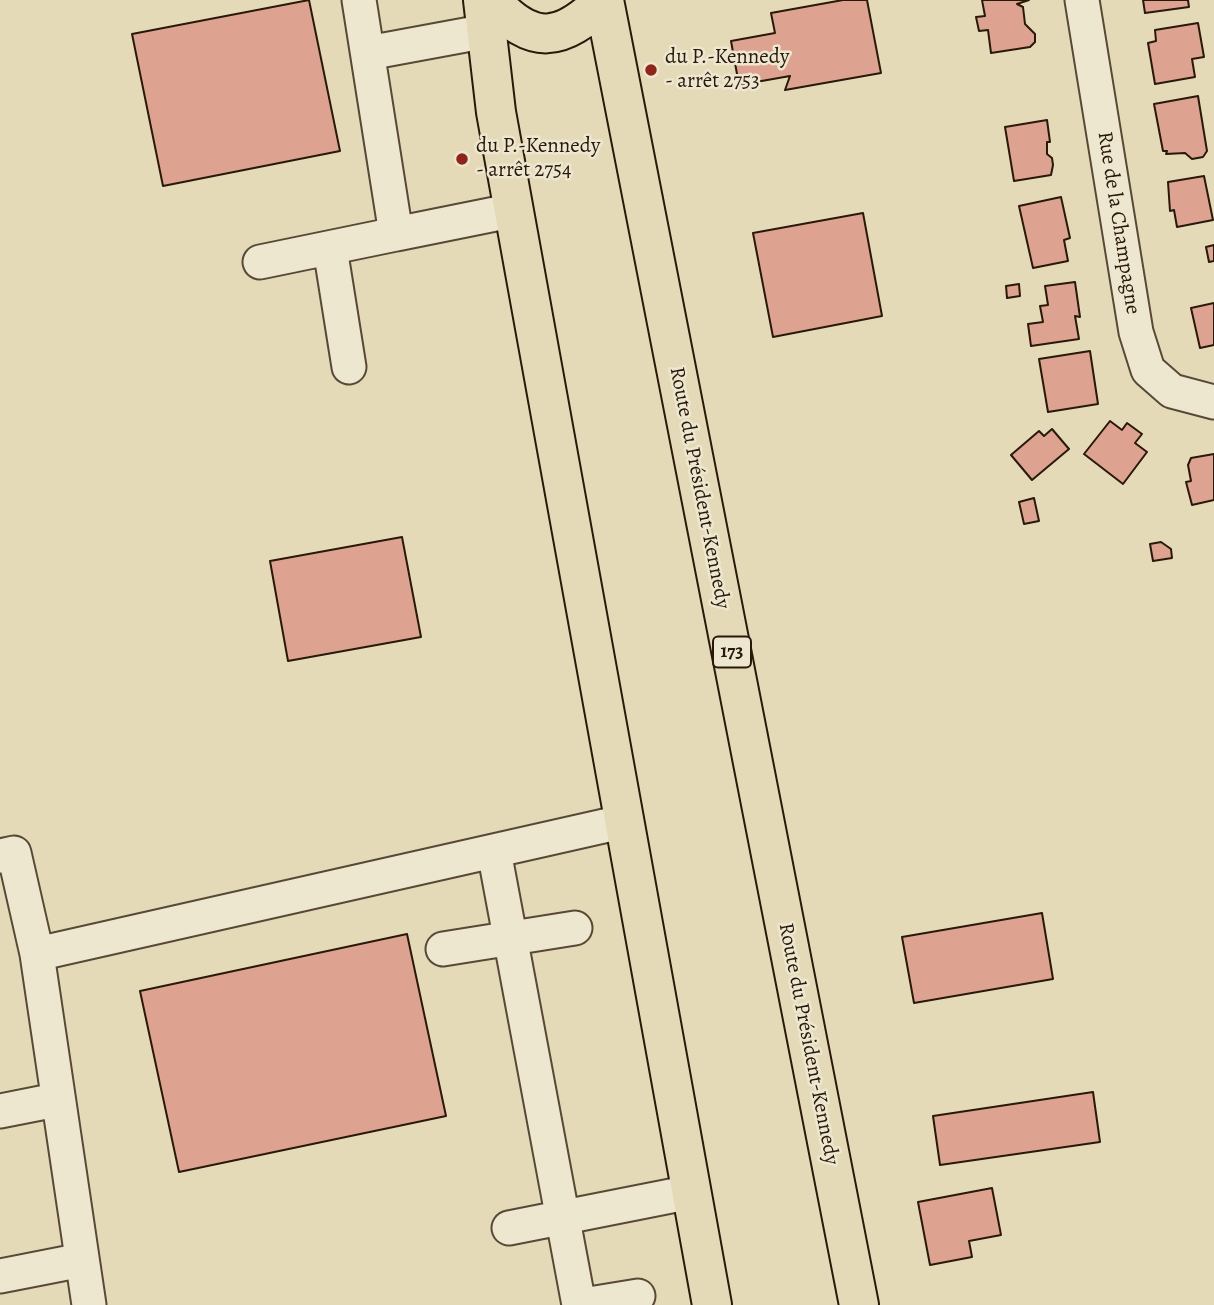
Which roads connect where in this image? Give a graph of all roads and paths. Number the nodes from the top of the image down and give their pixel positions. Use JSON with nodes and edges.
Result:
{"nodes":[{"id":1,"x":359,"y":0,"type":"edge"},
{"id":2,"x":604,"y":0,"type":"edge"},
{"id":3,"x":1082,"y":0,"type":"edge"},
{"id":4,"x":487,"y":10,"type":"edge"},
{"id":5,"x":368,"y":53,"type":"junction"},
{"id":6,"x":515,"y":210,"type":"junction"},
{"id":7,"x":396,"y":234,"type":"junction"},
{"id":8,"x":330,"y":248,"type":"junction"},
{"id":9,"x":260,"y":262,"type":"dead end"},
{"id":10,"x":349,"y":367,"type":"dead end"},
{"id":11,"x":1214,"y":402,"type":"edge"},
{"id":12,"x":626,"y":821,"type":"junction"},
{"id":13,"x":494,"y":851,"type":"junction"},
{"id":14,"x":0,"y":856,"type":"edge"},
{"id":15,"x":575,"y":928,"type":"dead end"},
{"id":16,"x":510,"y":938,"type":"junction"},
{"id":17,"x":443,"y":949,"type":"dead end"},
{"id":18,"x":37,"y":954,"type":"junction"},
{"id":19,"x":57,"y":1100,"type":"junction"},
{"id":20,"x":0,"y":1111,"type":"edge"},
{"id":21,"x":691,"y":1192,"type":"junction"},
{"id":22,"x":563,"y":1217,"type":"junction"},
{"id":23,"x":509,"y":1228,"type":"dead end"},
{"id":24,"x":82,"y":1260,"type":"junction"},
{"id":25,"x":0,"y":1276,"type":"edge"},
{"id":26,"x":638,"y":1296,"type":"dead end"},
{"id":27,"x":89,"y":1305,"type":"edge"},
{"id":28,"x":581,"y":1305,"type":"edge"},
{"id":29,"x":712,"y":1305,"type":"edge"},
{"id":30,"x":859,"y":1305,"type":"edge"}],
"edges":[{"from":1,"to":5,"type":"street"},
{"from":2,"to":4,"type":"main road"},
{"from":2,"to":30,"type":"main road","name":"Route du Président-Kennedy","number":"173"},
{"from":3,"to":11,"type":"street","name":"Rue de la Champagne"},
{"from":4,"to":5,"type":"street"},
{"from":4,"to":6,"type":"main road"},
{"from":5,"to":7,"type":"street"},
{"from":6,"to":7,"type":"street"},
{"from":6,"to":12,"type":"main road"},
{"from":7,"to":8,"type":"street"},
{"from":8,"to":9,"type":"street"},
{"from":8,"to":10,"type":"street"},
{"from":12,"to":13,"type":"street"},
{"from":12,"to":21,"type":"main road"},
{"from":13,"to":16,"type":"street"},
{"from":13,"to":18,"type":"street"},
{"from":14,"to":18,"type":"street"},
{"from":15,"to":16,"type":"street"},
{"from":16,"to":17,"type":"street"},
{"from":16,"to":22,"type":"street"},
{"from":18,"to":19,"type":"street"},
{"from":19,"to":20,"type":"street"},
{"from":19,"to":24,"type":"street"},
{"from":21,"to":22,"type":"street"},
{"from":21,"to":29,"type":"main road"},
{"from":22,"to":23,"type":"street"},
{"from":22,"to":28,"type":"street"},
{"from":24,"to":25,"type":"street"},
{"from":24,"to":27,"type":"street"},
{"from":26,"to":28,"type":"street"}]}
